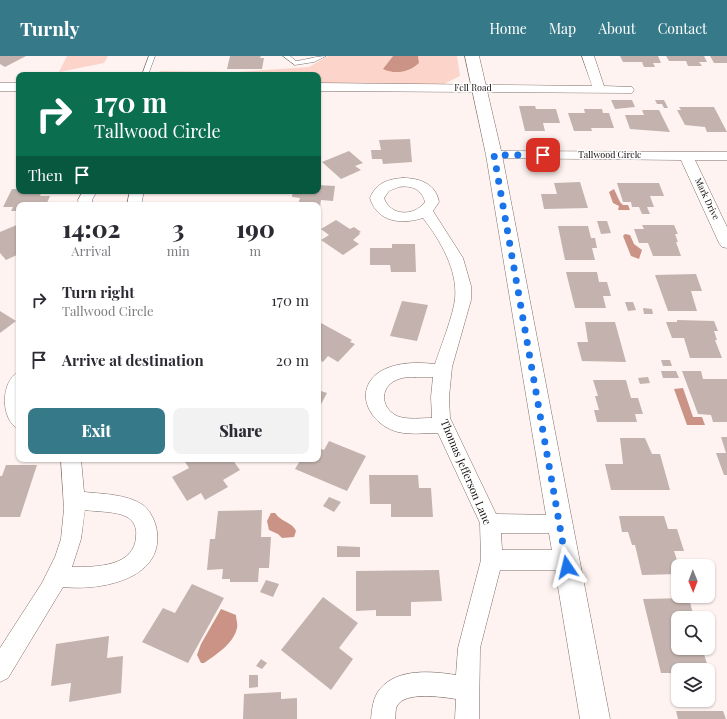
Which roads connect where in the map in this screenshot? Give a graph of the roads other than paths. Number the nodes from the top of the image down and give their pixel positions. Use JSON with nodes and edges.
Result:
{"nodes":[{"id":1,"x":152,"y":56,"type":"edge"},
{"id":2,"x":286,"y":56,"type":"edge"},
{"id":3,"x":323,"y":56,"type":"edge"},
{"id":4,"x":472,"y":56,"type":"edge"},
{"id":5,"x":588,"y":56,"type":"edge"},
{"id":6,"x":146,"y":72,"type":"edge"},
{"id":7,"x":0,"y":87,"type":"edge"},
{"id":8,"x":16,"y":87,"type":"edge"},
{"id":9,"x":321,"y":87,"type":"edge"},
{"id":10,"x":479,"y":88,"type":"junction"},
{"id":11,"x":600,"y":88,"type":"junction"},
{"id":12,"x":628,"y":90,"type":"dead end"},
{"id":13,"x":494,"y":155,"type":"junction"},
{"id":14,"x":686,"y":156,"type":"junction"},
{"id":15,"x":727,"y":156,"type":"edge"},
{"id":16,"x":426,"y":212,"type":"dead end"},
{"id":17,"x":727,"y":243,"type":"edge"},
{"id":18,"x":442,"y":371,"type":"junction"},
{"id":19,"x":16,"y":382,"type":"edge"},
{"id":20,"x":16,"y":418,"type":"edge"},
{"id":21,"x":444,"y":425,"type":"junction"},
{"id":22,"x":71,"y":462,"type":"edge"},
{"id":23,"x":74,"y":500,"type":"junction"},
{"id":24,"x":490,"y":523,"type":"junction"},
{"id":25,"x":559,"y":524,"type":"junction"},
{"id":26,"x":492,"y":560,"type":"junction"},
{"id":27,"x":566,"y":560,"type":"junction"},
{"id":28,"x":57,"y":576,"type":"junction"},
{"id":29,"x":0,"y":670,"type":"edge"},
{"id":30,"x":467,"y":689,"type":"junction"},
{"id":31,"x":383,"y":719,"type":"edge"},
{"id":32,"x":467,"y":719,"type":"edge"},
{"id":33,"x":595,"y":719,"type":"edge"}],
"edges":[{"from":1,"to":6,"type":"lane"},
{"from":2,"to":3,"type":"lane"},
{"from":4,"to":10,"type":"street"},
{"from":5,"to":11,"type":"street"},
{"from":7,"to":8,"type":"street"},
{"from":9,"to":10,"type":"street","name":"Fell Road"},
{"from":10,"to":11,"type":"street","name":"Fell Road"},
{"from":10,"to":13,"type":"street"},
{"from":11,"to":12,"type":"street","name":"Fell Road"},
{"from":13,"to":14,"type":"street","name":"Tallwood Circle"},
{"from":13,"to":25,"type":"street"},
{"from":14,"to":15,"type":"street","name":"Tallwood Circle"},
{"from":14,"to":17,"type":"street","name":"Mark Drive"},
{"from":16,"to":18,"type":"street","name":"Thomas Jefferson Lane"},
{"from":18,"to":21,"type":"street","name":"Thomas Jefferson Lane"},
{"from":18,"to":21,"type":"street"},
{"from":19,"to":20,"type":"street"},
{"from":21,"to":24,"type":"street","name":"Thomas Jefferson Lane"},
{"from":22,"to":23,"type":"street"},
{"from":23,"to":28,"type":"street"},
{"from":23,"to":28,"type":"street"},
{"from":24,"to":25,"type":"street"},
{"from":24,"to":26,"type":"street","name":"Thomas Jefferson Lane"},
{"from":25,"to":27,"type":"street"},
{"from":26,"to":27,"type":"street"},
{"from":26,"to":30,"type":"street","name":"Thomas Jefferson Lane"},
{"from":27,"to":33,"type":"street"},
{"from":28,"to":29,"type":"street"},
{"from":30,"to":31,"type":"street"},
{"from":30,"to":32,"type":"street","name":"Thomas Jefferson Lane"}]}
